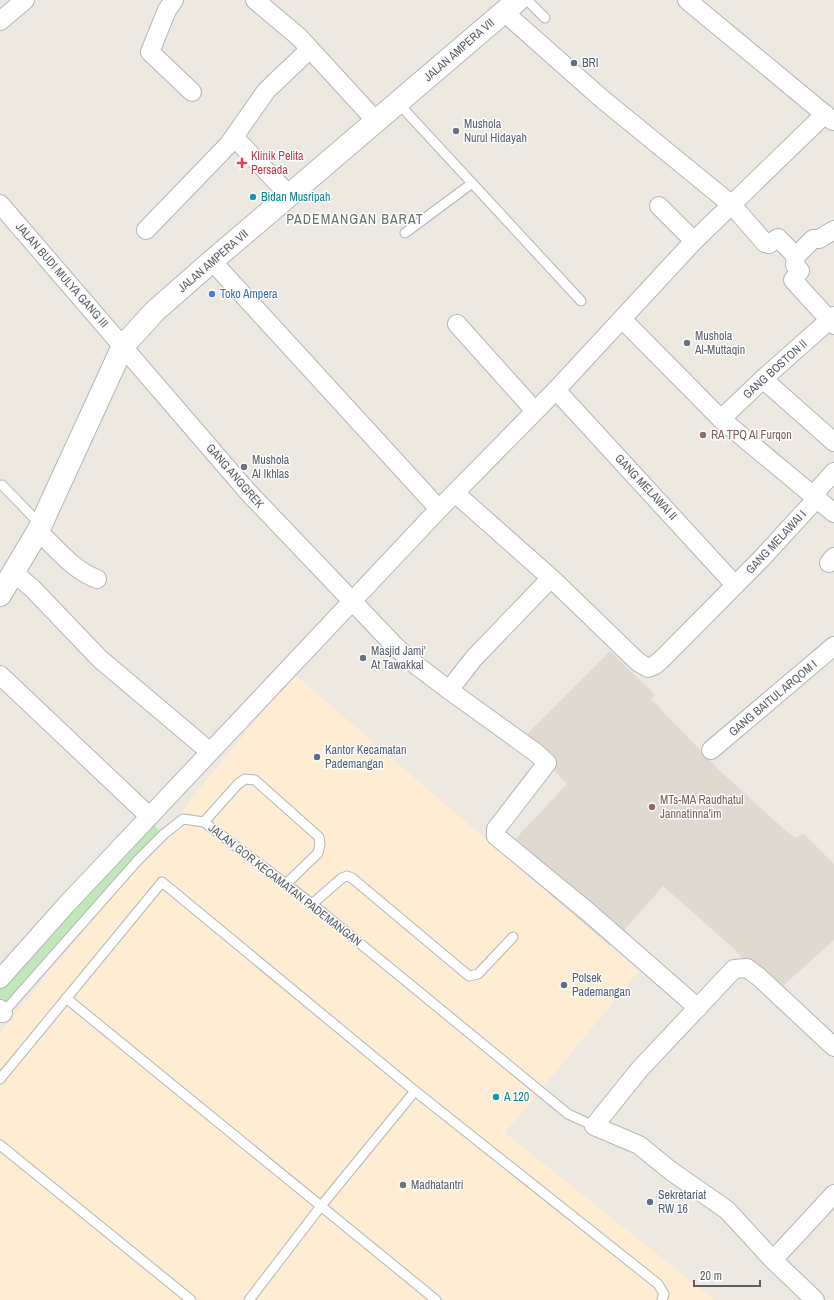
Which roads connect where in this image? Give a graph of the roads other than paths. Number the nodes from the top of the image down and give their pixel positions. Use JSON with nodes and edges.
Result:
{"nodes":[{"id":1,"x":25,"y":0,"type":"edge"},
{"id":2,"x":174,"y":0,"type":"edge"},
{"id":3,"x":255,"y":0,"type":"edge"},
{"id":4,"x":687,"y":0,"type":"edge"},
{"id":5,"x":513,"y":4,"type":"edge"},
{"id":6,"x":546,"y":18,"type":"dead end"},
{"id":7,"x":0,"y":22,"type":"edge"},
{"id":8,"x":310,"y":49,"type":"junction"},
{"id":9,"x":192,"y":92,"type":"dead end"},
{"id":10,"x":398,"y":103,"type":"junction"},
{"id":11,"x":830,"y":118,"type":"edge"},
{"id":12,"x":376,"y":121,"type":"junction"},
{"id":13,"x":234,"y":137,"type":"junction"},
{"id":14,"x":471,"y":184,"type":"junction"},
{"id":15,"x":288,"y":195,"type":"junction"},
{"id":16,"x":732,"y":205,"type":"junction"},
{"id":17,"x":659,"y":206,"type":"dead end"},
{"id":18,"x":2,"y":209,"type":"edge"},
{"id":19,"x":146,"y":230,"type":"dead end"},
{"id":20,"x":834,"y":230,"type":"edge"},
{"id":21,"x":406,"y":234,"type":"dead end"},
{"id":22,"x":694,"y":241,"type":"junction"},
{"id":23,"x":796,"y":256,"type":"junction"},
{"id":24,"x":212,"y":261,"type":"junction"},
{"id":25,"x":581,"y":301,"type":"dead end"},
{"id":26,"x":622,"y":319,"type":"junction"},
{"id":27,"x":832,"y":320,"type":"edge"},
{"id":28,"x":458,"y":324,"type":"dead end"},
{"id":29,"x":123,"y":346,"type":"junction"},
{"id":30,"x":763,"y":379,"type":"junction"},
{"id":31,"x":556,"y":390,"type":"junction"},
{"id":32,"x":535,"y":411,"type":"junction"},
{"id":33,"x":721,"y":419,"type":"junction"},
{"id":34,"x":834,"y":442,"type":"edge"},
{"id":35,"x":834,"y":472,"type":"edge"},
{"id":36,"x":2,"y":485,"type":"dead end"},
{"id":37,"x":455,"y":493,"type":"junction"},
{"id":38,"x":815,"y":497,"type":"junction"},
{"id":39,"x":439,"y":509,"type":"junction"},
{"id":40,"x":834,"y":513,"type":"edge"},
{"id":41,"x":40,"y":528,"type":"junction"},
{"id":42,"x":14,"y":573,"type":"junction"},
{"id":43,"x":551,"y":578,"type":"junction"},
{"id":44,"x":97,"y":579,"type":"dead end"},
{"id":45,"x":735,"y":584,"type":"junction"},
{"id":46,"x":0,"y":595,"type":"edge"},
{"id":47,"x":352,"y":602,"type":"junction"},
{"id":48,"x":834,"y":646,"type":"edge"},
{"id":49,"x":0,"y":675,"type":"edge"},
{"id":50,"x":448,"y":690,"type":"junction"},
{"id":51,"x":711,"y":750,"type":"dead end"},
{"id":52,"x":209,"y":751,"type":"junction"},
{"id":53,"x":149,"y":816,"type":"junction"},
{"id":54,"x":204,"y":822,"type":"junction"},
{"id":55,"x":286,"y":884,"type":"junction"},
{"id":56,"x":312,"y":904,"type":"junction"},
{"id":57,"x":513,"y":937,"type":"dead end"},
{"id":58,"x":0,"y":979,"type":"edge"},
{"id":59,"x":66,"y":998,"type":"junction"},
{"id":60,"x":698,"y":1008,"type":"junction"},
{"id":61,"x":1,"y":1012,"type":"edge"},
{"id":62,"x":834,"y":1047,"type":"edge"},
{"id":63,"x":0,"y":1079,"type":"edge"},
{"id":64,"x":415,"y":1091,"type":"junction"},
{"id":65,"x":594,"y":1126,"type":"junction"},
{"id":66,"x":0,"y":1145,"type":"edge"},
{"id":67,"x":834,"y":1194,"type":"edge"},
{"id":68,"x":321,"y":1206,"type":"junction"},
{"id":69,"x":773,"y":1260,"type":"junction"},
{"id":70,"x":191,"y":1300,"type":"edge"},
{"id":71,"x":248,"y":1300,"type":"edge"},
{"id":72,"x":436,"y":1300,"type":"edge"},
{"id":73,"x":662,"y":1300,"type":"edge"},
{"id":74,"x":815,"y":1300,"type":"edge"}],
"edges":[{"from":1,"to":7,"type":"street"},
{"from":2,"to":9,"type":"street"},
{"from":3,"to":8,"type":"street"},
{"from":4,"to":11,"type":"street"},
{"from":5,"to":6,"type":"lane"},
{"from":5,"to":10,"type":"street","name":"JALAN AMPERA VII"},
{"from":5,"to":16,"type":"street"},
{"from":8,"to":12,"type":"street"},
{"from":8,"to":13,"type":"street"},
{"from":10,"to":12,"type":"street","name":"JALAN AMPERA VII"},
{"from":10,"to":14,"type":"lane"},
{"from":11,"to":16,"type":"street"},
{"from":12,"to":15,"type":"street","name":"JALAN AMPERA VII"},
{"from":13,"to":15,"type":"street"},
{"from":13,"to":19,"type":"street"},
{"from":14,"to":21,"type":"lane"},
{"from":14,"to":25,"type":"lane"},
{"from":15,"to":24,"type":"street","name":"JALAN AMPERA VII"},
{"from":16,"to":22,"type":"street"},
{"from":16,"to":23,"type":"street"},
{"from":17,"to":22,"type":"street"},
{"from":18,"to":29,"type":"street","name":"JALAN BUDI MULYA GANG III"},
{"from":20,"to":23,"type":"street"},
{"from":22,"to":26,"type":"street"},
{"from":23,"to":27,"type":"street"},
{"from":24,"to":29,"type":"street","name":"JALAN AMPERA VII"},
{"from":24,"to":39,"type":"street"},
{"from":26,"to":31,"type":"street"},
{"from":26,"to":33,"type":"street"},
{"from":27,"to":30,"type":"street","name":"GANG BOSTON II"},
{"from":28,"to":32,"type":"street"},
{"from":29,"to":41,"type":"street","name":"JALAN AMPERA VII"},
{"from":29,"to":47,"type":"street","name":"GANG ANGGREK"},
{"from":30,"to":33,"type":"street","name":"GANG BOSTON II"},
{"from":30,"to":34,"type":"street"},
{"from":31,"to":32,"type":"street"},
{"from":31,"to":45,"type":"street","name":"GANG MELAWAI II"},
{"from":32,"to":37,"type":"street"},
{"from":33,"to":38,"type":"street"},
{"from":35,"to":38,"type":"street","name":"GANG MELAWAI I"},
{"from":36,"to":41,"type":"lane"},
{"from":37,"to":39,"type":"street"},
{"from":37,"to":43,"type":"street"},
{"from":38,"to":40,"type":"street"},
{"from":38,"to":45,"type":"street","name":"GANG MELAWAI I"},
{"from":39,"to":47,"type":"street"},
{"from":41,"to":42,"type":"street","name":"JALAN AMPERA VII"},
{"from":41,"to":44,"type":"street"},
{"from":42,"to":46,"type":"street","name":"JALAN AMPERA VII"},
{"from":42,"to":52,"type":"street"},
{"from":43,"to":45,"type":"street","name":"GANG MELAWAI I"},
{"from":43,"to":50,"type":"street"},
{"from":47,"to":50,"type":"street","name":"GANG ANGGREK"},
{"from":47,"to":52,"type":"street"},
{"from":48,"to":51,"type":"street","name":"GANG BAITUL ARQOM I"},
{"from":49,"to":53,"type":"street"},
{"from":50,"to":60,"type":"street","name":"GANG ANGGREK"},
{"from":52,"to":53,"type":"street"},
{"from":53,"to":58,"type":"street"},
{"from":54,"to":55,"type":"lane","name":"JALAN GOR KECAMATAN PADEMANGAN"},
{"from":54,"to":55,"type":"lane"},
{"from":54,"to":61,"type":"lane","name":"JALAN GOR KECAMATAN PADEMANGAN"},
{"from":55,"to":56,"type":"lane","name":"JALAN GOR KECAMATAN PADEMANGAN"},
{"from":56,"to":57,"type":"lane"},
{"from":56,"to":65,"type":"lane","name":"JALAN GOR KECAMATAN PADEMANGAN"},
{"from":59,"to":63,"type":"lane"},
{"from":59,"to":64,"type":"lane"},
{"from":59,"to":68,"type":"lane"},
{"from":60,"to":62,"type":"street"},
{"from":60,"to":65,"type":"street"},
{"from":64,"to":68,"type":"lane"},
{"from":64,"to":73,"type":"lane"},
{"from":65,"to":69,"type":"street"},
{"from":66,"to":70,"type":"lane"},
{"from":67,"to":69,"type":"street"},
{"from":68,"to":71,"type":"lane"},
{"from":68,"to":72,"type":"lane"},
{"from":69,"to":74,"type":"street"}]}
